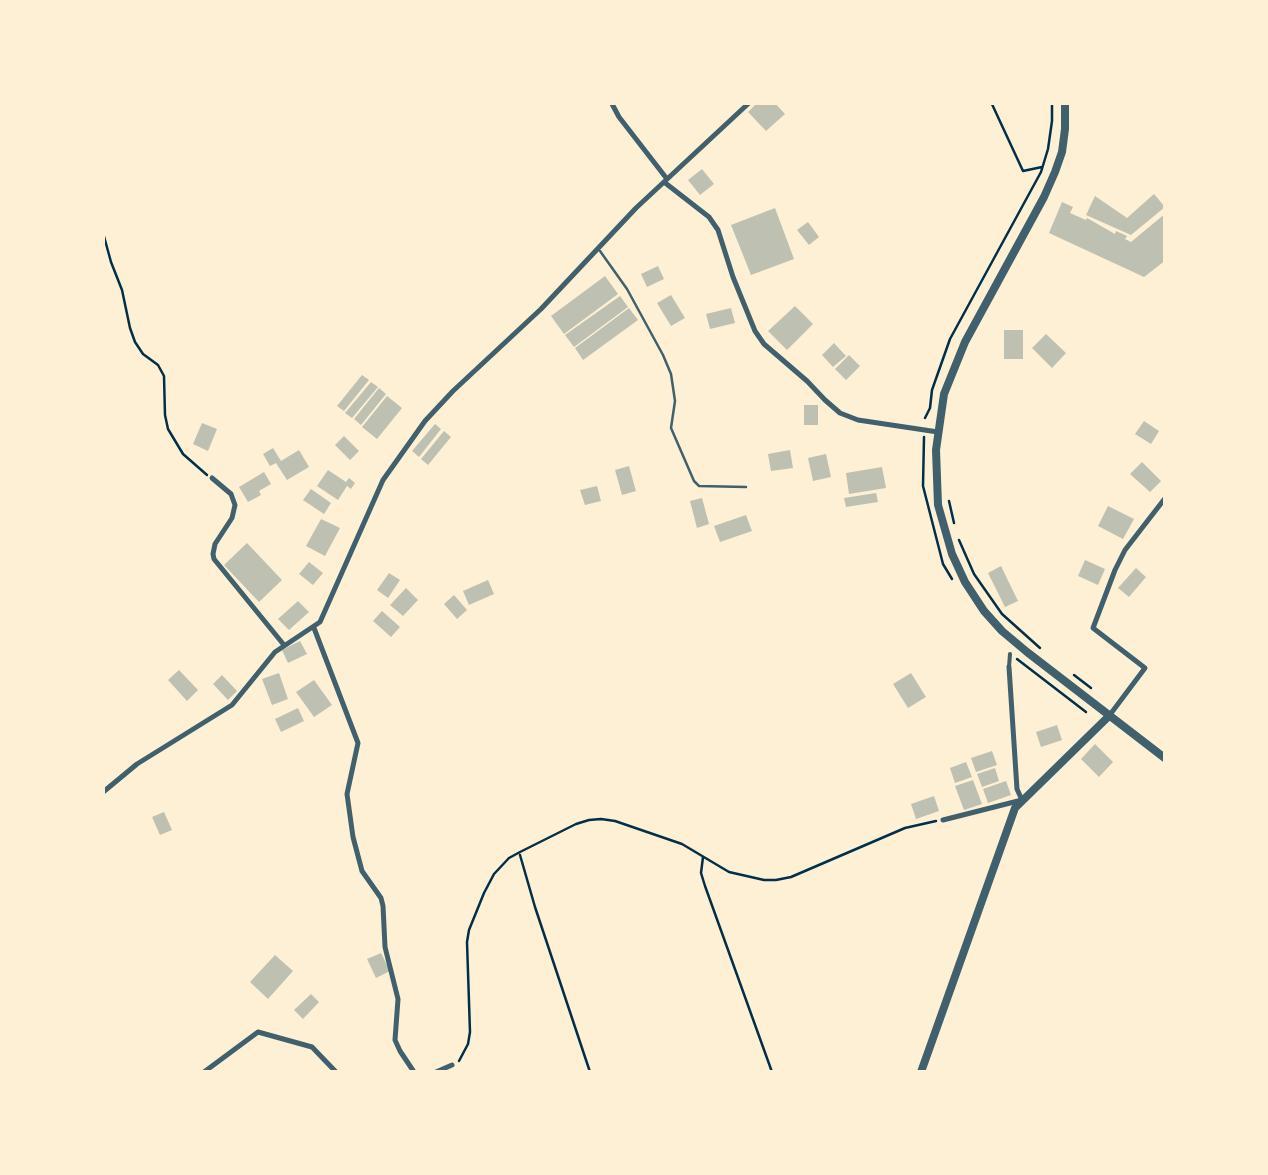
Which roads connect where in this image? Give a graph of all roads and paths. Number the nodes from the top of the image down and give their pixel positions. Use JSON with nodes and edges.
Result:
{"nodes":[{"id":1,"x":612,"y":102,"type":"edge"},
{"id":2,"x":750,"y":102,"type":"edge"},
{"id":3,"x":991,"y":102,"type":"edge"},
{"id":4,"x":1052,"y":102,"type":"edge"},
{"id":5,"x":1065,"y":102,"type":"edge"},
{"id":6,"x":1042,"y":167,"type":"junction"},
{"id":7,"x":665,"y":181,"type":"junction"},
{"id":8,"x":102,"y":229,"type":"edge"},
{"id":9,"x":598,"y":248,"type":"junction"},
{"id":10,"x":925,"y":418,"type":"dead end"},
{"id":11,"x":938,"y":432,"type":"junction"},
{"id":12,"x":212,"y":478,"type":"joint"},
{"id":13,"x":746,"y":487,"type":"dead end"},
{"id":14,"x":946,"y":492,"type":"dead end"},
{"id":15,"x":1166,"y":497,"type":"edge"},
{"id":16,"x":954,"y":522,"type":"dead end"},
{"id":17,"x":958,"y":536,"type":"dead end"},
{"id":18,"x":314,"y":628,"type":"junction"},
{"id":19,"x":284,"y":645,"type":"junction"},
{"id":20,"x":1039,"y":648,"type":"dead end"},
{"id":21,"x":1010,"y":654,"type":"dead end"},
{"id":22,"x":1009,"y":667,"type":"joint"},
{"id":23,"x":1064,"y":667,"type":"dead end"},
{"id":24,"x":1096,"y":694,"type":"dead end"},
{"id":25,"x":1110,"y":716,"type":"junction"},
{"id":26,"x":1166,"y":759,"type":"edge"},
{"id":27,"x":102,"y":793,"type":"edge"},
{"id":28,"x":1022,"y":800,"type":"junction"},
{"id":29,"x":943,"y":820,"type":"joint"},
{"id":30,"x":520,"y":852,"type":"junction"},
{"id":31,"x":703,"y":856,"type":"junction"},
{"id":32,"x":452,"y":1066,"type":"joint"},
{"id":33,"x":204,"y":1072,"type":"edge"},
{"id":34,"x":336,"y":1072,"type":"edge"},
{"id":35,"x":414,"y":1072,"type":"edge"},
{"id":36,"x":436,"y":1072,"type":"edge"},
{"id":37,"x":590,"y":1072,"type":"edge"},
{"id":38,"x":772,"y":1072,"type":"edge"},
{"id":39,"x":921,"y":1072,"type":"edge"}],
"edges":[{"from":1,"to":7,"type":"street"},
{"from":2,"to":7,"type":"street"},
{"from":3,"to":6,"type":"path"},
{"from":4,"to":6,"type":"path"},
{"from":5,"to":11,"type":"street"},
{"from":6,"to":10,"type":"path"},
{"from":7,"to":9,"type":"street"},
{"from":7,"to":11,"type":"street"},
{"from":8,"to":12,"type":"path"},
{"from":9,"to":13,"type":"lane"},
{"from":9,"to":18,"type":"street"},
{"from":11,"to":25,"type":"street"},
{"from":12,"to":19,"type":"street"},
{"from":14,"to":16,"type":"path"},
{"from":15,"to":25,"type":"street"},
{"from":17,"to":20,"type":"path"},
{"from":18,"to":19,"type":"street"},
{"from":18,"to":35,"type":"street"},
{"from":19,"to":27,"type":"street"},
{"from":21,"to":22,"type":"street"},
{"from":22,"to":28,"type":"street"},
{"from":23,"to":24,"type":"path"},
{"from":25,"to":26,"type":"street"},
{"from":25,"to":28,"type":"street"},
{"from":28,"to":29,"type":"street"},
{"from":28,"to":39,"type":"street"},
{"from":29,"to":31,"type":"path"},
{"from":30,"to":31,"type":"path"},
{"from":30,"to":32,"type":"path"},
{"from":30,"to":37,"type":"path"},
{"from":31,"to":38,"type":"path"},
{"from":32,"to":36,"type":"street"},
{"from":33,"to":34,"type":"street"}]}
